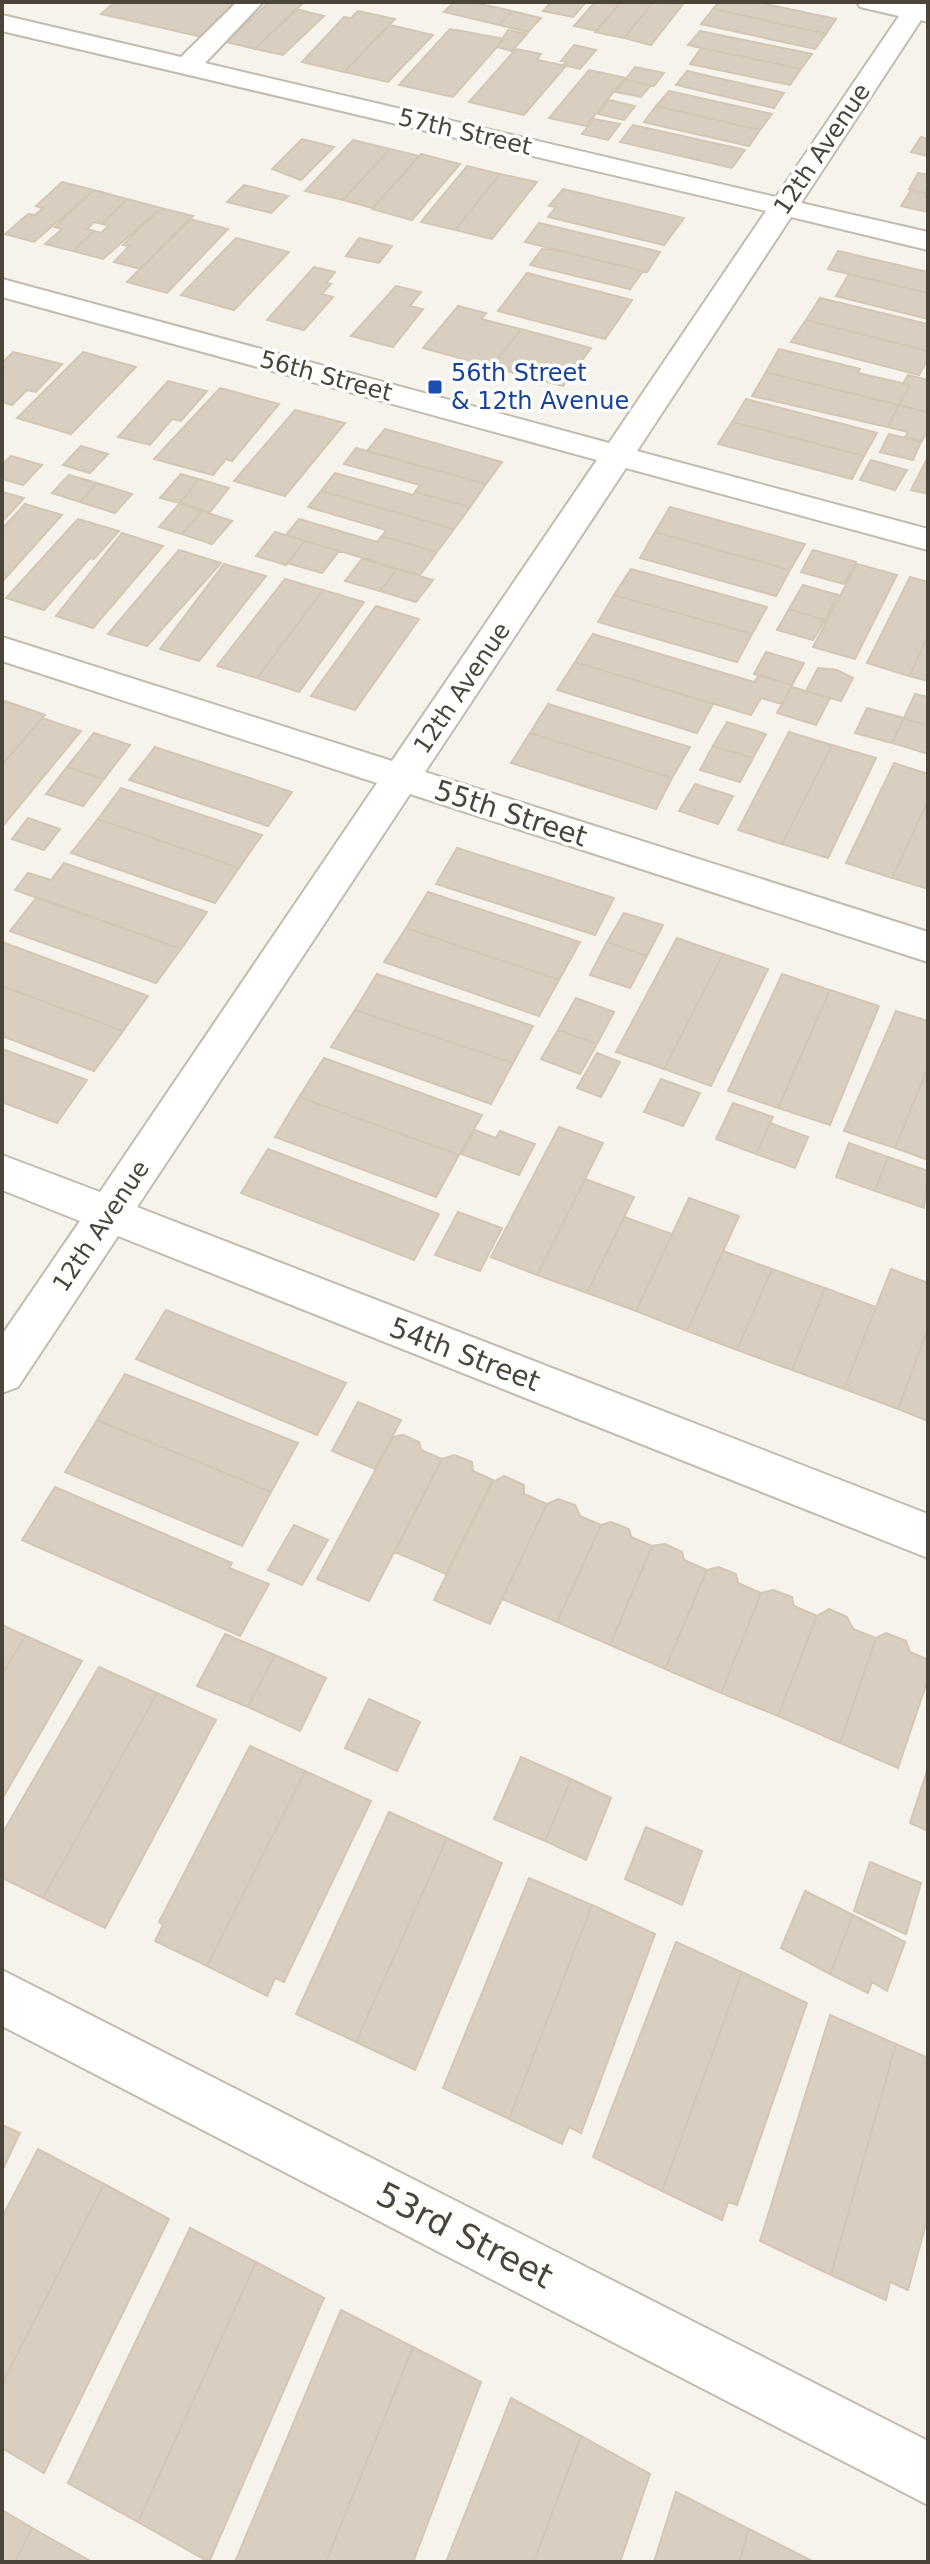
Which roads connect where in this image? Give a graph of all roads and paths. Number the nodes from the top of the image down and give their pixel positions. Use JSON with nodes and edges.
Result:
{"nodes":[{"id":1,"x":251,"y":2,"type":"edge"},
{"id":2,"x":869,"y":2,"type":"edge"},
{"id":3,"x":921,"y":9,"type":"edge"},
{"id":4,"x":2,"y":23,"type":"edge"},
{"id":5,"x":186,"y":67,"type":"junction"},
{"id":6,"x":783,"y":207,"type":"junction"},
{"id":7,"x":928,"y":241,"type":"edge"},
{"id":8,"x":2,"y":288,"type":"edge"},
{"id":9,"x":618,"y":455,"type":"junction"},
{"id":10,"x":928,"y":540,"type":"edge"},
{"id":11,"x":2,"y":649,"type":"edge"},
{"id":12,"x":401,"y":778,"type":"junction"},
{"id":13,"x":928,"y":947,"type":"edge"},
{"id":14,"x":2,"y":1172,"type":"edge"},
{"id":15,"x":109,"y":1214,"type":"junction"},
{"id":16,"x":2,"y":1373,"type":"edge"},
{"id":17,"x":928,"y":1536,"type":"edge"},
{"id":18,"x":2,"y":1997,"type":"edge"},
{"id":19,"x":928,"y":2474,"type":"edge"}],
"edges":[{"from":1,"to":5,"type":"street"},
{"from":2,"to":3,"type":"street"},
{"from":3,"to":6,"type":"street","name":"12th Avenue"},
{"from":4,"to":5,"type":"street","name":"57th Street"},
{"from":5,"to":6,"type":"street","name":"57th Street"},
{"from":6,"to":7,"type":"street","name":"57th Street"},
{"from":6,"to":9,"type":"street","name":"12th Avenue"},
{"from":8,"to":9,"type":"street","name":"56th Street"},
{"from":9,"to":10,"type":"street","name":"56th Street"},
{"from":9,"to":12,"type":"street","name":"12th Avenue"},
{"from":11,"to":12,"type":"street","name":"55th Street"},
{"from":12,"to":13,"type":"street","name":"55th Street"},
{"from":12,"to":15,"type":"street","name":"12th Avenue"},
{"from":14,"to":15,"type":"street","name":"54th Street"},
{"from":15,"to":16,"type":"street","name":"12th Avenue"},
{"from":15,"to":17,"type":"street","name":"54th Street"},
{"from":18,"to":19,"type":"street","name":"53rd Street"}]}
